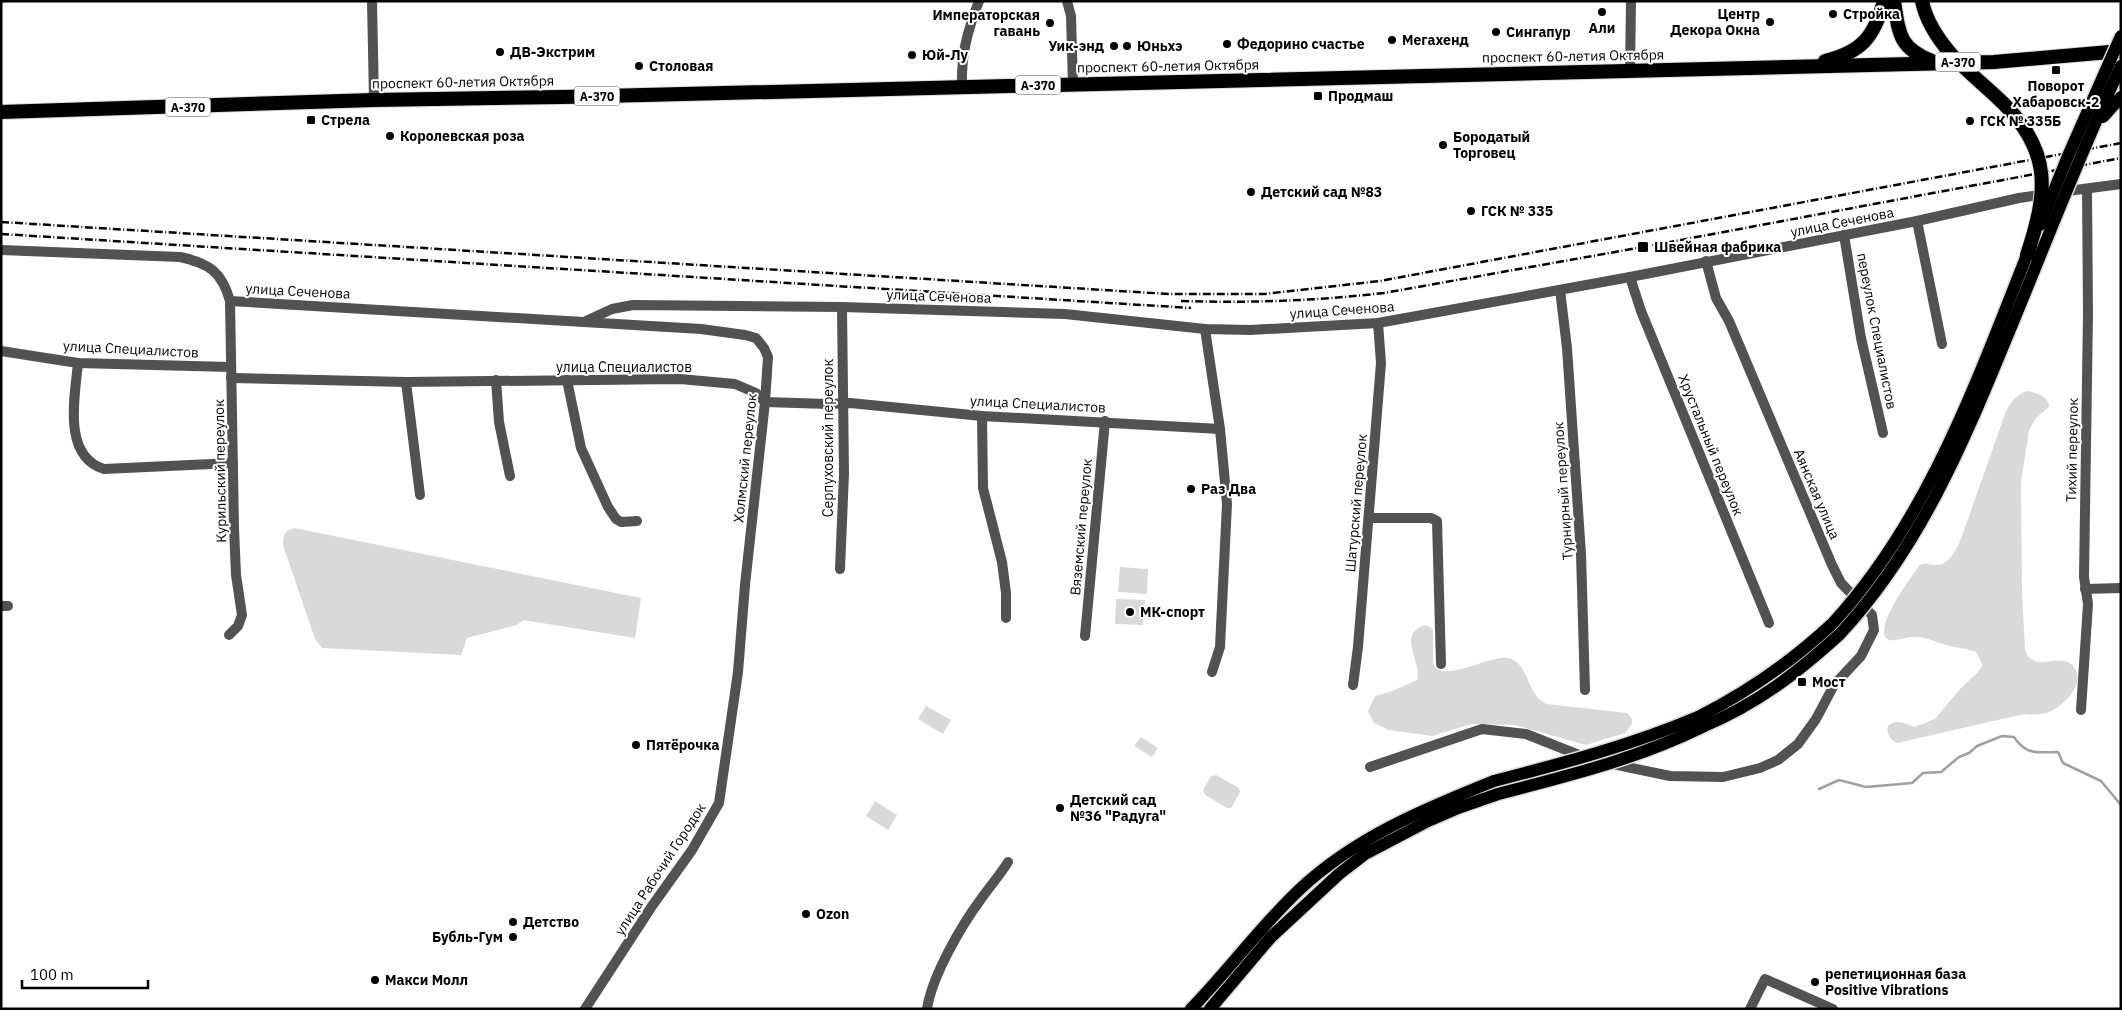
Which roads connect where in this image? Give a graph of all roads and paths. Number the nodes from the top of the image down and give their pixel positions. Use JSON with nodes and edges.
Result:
{"nodes":[{"id":1,"x":372,"y":1,"type":"edge"},
{"id":2,"x":979,"y":1,"type":"edge"},
{"id":3,"x":1067,"y":1,"type":"edge"},
{"id":4,"x":1631,"y":1,"type":"edge"},
{"id":5,"x":1884,"y":1,"type":"edge"},
{"id":6,"x":1894,"y":1,"type":"edge"},
{"id":7,"x":1922,"y":1,"type":"edge"},
{"id":8,"x":2121,"y":36,"type":"edge"},
{"id":9,"x":2121,"y":50,"type":"edge"},
{"id":10,"x":1944,"y":62,"type":"junction"},
{"id":11,"x":2121,"y":66,"type":"edge"},
{"id":12,"x":1795,"y":67,"type":"junction"},
{"id":13,"x":1630,"y":71,"type":"junction"},
{"id":14,"x":1073,"y":84,"type":"junction"},
{"id":15,"x":962,"y":87,"type":"junction"},
{"id":16,"x":2121,"y":97,"type":"edge"},
{"id":17,"x":374,"y":100,"type":"junction"},
{"id":18,"x":1,"y":112,"type":"edge"},
{"id":19,"x":2079,"y":161,"type":"junction"},
{"id":20,"x":2121,"y":184,"type":"edge"},
{"id":21,"x":2087,"y":189,"type":"junction"},
{"id":22,"x":1917,"y":221,"type":"junction"},
{"id":23,"x":1844,"y":235,"type":"junction"},
{"id":24,"x":1,"y":250,"type":"edge"},
{"id":25,"x":2027,"y":255,"type":"junction"},
{"id":26,"x":1706,"y":261,"type":"junction"},
{"id":27,"x":1630,"y":277,"type":"junction"},
{"id":28,"x":1560,"y":290,"type":"junction"},
{"id":29,"x":230,"y":301,"type":"junction"},
{"id":30,"x":842,"y":307,"type":"junction"},
{"id":31,"x":586,"y":321,"type":"junction"},
{"id":32,"x":1378,"y":323,"type":"junction"},
{"id":33,"x":1205,"y":329,"type":"junction"},
{"id":34,"x":756,"y":338,"type":"joint"},
{"id":35,"x":1942,"y":344,"type":"dead end"},
{"id":36,"x":1,"y":351,"type":"edge"},
{"id":37,"x":78,"y":363,"type":"junction"},
{"id":38,"x":230,"y":367,"type":"junction"},
{"id":39,"x":231,"y":378,"type":"junction"},
{"id":40,"x":496,"y":380,"type":"junction"},
{"id":41,"x":567,"y":380,"type":"junction"},
{"id":42,"x":406,"y":382,"type":"junction"},
{"id":43,"x":765,"y":402,"type":"junction"},
{"id":44,"x":842,"y":402,"type":"junction"},
{"id":45,"x":982,"y":416,"type":"junction"},
{"id":46,"x":1105,"y":422,"type":"junction"},
{"id":47,"x":1220,"y":429,"type":"junction"},
{"id":48,"x":1883,"y":433,"type":"dead end"},
{"id":49,"x":233,"y":463,"type":"junction"},
{"id":50,"x":510,"y":476,"type":"dead end"},
{"id":51,"x":420,"y":496,"type":"dead end"},
{"id":52,"x":1369,"y":518,"type":"junction"},
{"id":53,"x":637,"y":521,"type":"dead end"},
{"id":54,"x":840,"y":569,"type":"dead end"},
{"id":55,"x":745,"y":585,"type":"joint"},
{"id":56,"x":2121,"y":588,"type":"edge"},
{"id":57,"x":2085,"y":589,"type":"junction"},
{"id":58,"x":1006,"y":618,"type":"dead end"},
{"id":59,"x":1769,"y":623,"type":"dead end"},
{"id":60,"x":1836,"y":629,"type":"junction"},
{"id":61,"x":229,"y":636,"type":"dead end"},
{"id":62,"x":1085,"y":636,"type":"dead end"},
{"id":63,"x":1441,"y":664,"type":"dead end"},
{"id":64,"x":1212,"y":672,"type":"dead end"},
{"id":65,"x":1353,"y":685,"type":"dead end"},
{"id":66,"x":1585,"y":690,"type":"dead end"},
{"id":67,"x":2081,"y":710,"type":"dead end"},
{"id":68,"x":1700,"y":722,"type":"junction"},
{"id":69,"x":1370,"y":767,"type":"dead end"},
{"id":70,"x":1008,"y":862,"type":"dead end"},
{"id":71,"x":585,"y":1009,"type":"edge"},
{"id":72,"x":927,"y":1009,"type":"edge"},
{"id":73,"x":1191,"y":1009,"type":"edge"},
{"id":74,"x":1210,"y":1009,"type":"edge"},
{"id":75,"x":1750,"y":1009,"type":"edge"},
{"id":76,"x":1834,"y":1009,"type":"edge"}],
"edges":[{"from":1,"to":17,"type":"street"},
{"from":2,"to":15,"type":"street"},
{"from":3,"to":14,"type":"street"},
{"from":4,"to":13,"type":"street"},
{"from":5,"to":12,"type":"highway","name":"проспект 60-летия Октября","number":"А-370"},
{"from":6,"to":10,"type":"highway","number":"А-370"},
{"from":7,"to":25,"type":"highway","bridge":true},
{"from":8,"to":25,"type":"main road","bridge":true},
{"from":9,"to":10,"type":"highway","name":"проспект 60-летия Октября","number":"А-370"},
{"from":10,"to":12,"type":"highway","name":"проспект 60-летия Октября","number":"А-370"},
{"from":11,"to":19,"type":"main road","bridge":true},
{"from":12,"to":13,"type":"highway","name":"проспект 60-летия Октября","number":"А-370"},
{"from":13,"to":14,"type":"highway","name":"проспект 60-летия Октября","number":"А-370"},
{"from":14,"to":15,"type":"highway","name":"проспект 60-летия Октября","number":"А-370"},
{"from":15,"to":17,"type":"highway","name":"проспект 60-летия Октября","number":"А-370"},
{"from":16,"to":19,"type":"main road","bridge":true},
{"from":17,"to":18,"type":"highway","name":"проспект 60-летия Октября","number":"А-370"},
{"from":19,"to":60,"type":"main road","bridge":true},
{"from":20,"to":21,"type":"street","name":"улица Сеченова"},
{"from":21,"to":22,"type":"street","name":"улица Сеченова"},
{"from":21,"to":57,"type":"street","name":"Тихий переулок"},
{"from":22,"to":23,"type":"street","name":"улица Сеченова"},
{"from":22,"to":35,"type":"street"},
{"from":23,"to":26,"type":"street","name":"улица Сеченова"},
{"from":23,"to":48,"type":"street","name":"переулок Специалистов"},
{"from":24,"to":29,"type":"street","name":"улица Сеченова"},
{"from":25,"to":60,"type":"main road","bridge":true},
{"from":26,"to":27,"type":"street","name":"улица Сеченова"},
{"from":26,"to":69,"type":"street","name":"Аянская улица"},
{"from":27,"to":28,"type":"street","name":"улица Сеченова"},
{"from":27,"to":59,"type":"street","name":"Хрустальный переулок"},
{"from":28,"to":32,"type":"street","name":"улица Сеченова"},
{"from":28,"to":66,"type":"street","name":"Турнирный переулок"},
{"from":29,"to":31,"type":"street","name":"улица Сеченова"},
{"from":29,"to":38,"type":"street","name":"Курильский переулок"},
{"from":30,"to":31,"type":"street","name":"улица Сеченова"},
{"from":30,"to":33,"type":"street","name":"улица Сеченова"},
{"from":30,"to":44,"type":"street","name":"Серпуховский переулок"},
{"from":31,"to":34,"type":"street","name":"улица Сеченова"},
{"from":32,"to":33,"type":"street","name":"улица Сеченова"},
{"from":32,"to":52,"type":"street","name":"Шатурский переулок"},
{"from":33,"to":47,"type":"street"},
{"from":34,"to":43,"type":"street","name":"Холмский переулок"},
{"from":36,"to":37,"type":"street","name":"улица Специалистов"},
{"from":37,"to":38,"type":"street","name":"улица Специалистов"},
{"from":37,"to":49,"type":"street"},
{"from":38,"to":39,"type":"street","name":"Курильский переулок"},
{"from":39,"to":42,"type":"street","name":"улица Специалистов"},
{"from":39,"to":49,"type":"street","name":"Курильский переулок"},
{"from":40,"to":41,"type":"street","name":"улица Специалистов"},
{"from":40,"to":42,"type":"street","name":"улица Специалистов"},
{"from":40,"to":50,"type":"street"},
{"from":41,"to":43,"type":"street","name":"улица Специалистов"},
{"from":41,"to":53,"type":"street"},
{"from":42,"to":51,"type":"street"},
{"from":43,"to":44,"type":"street","name":"улица Специалистов"},
{"from":43,"to":55,"type":"street","name":"Холмский переулок"},
{"from":44,"to":45,"type":"street","name":"улица Специалистов"},
{"from":44,"to":54,"type":"street","name":"Серпуховский переулок"},
{"from":45,"to":46,"type":"street","name":"улица Специалистов"},
{"from":45,"to":58,"type":"street"},
{"from":46,"to":47,"type":"street","name":"улица Специалистов"},
{"from":46,"to":62,"type":"street","name":"Вяземский переулок"},
{"from":47,"to":64,"type":"street"},
{"from":49,"to":61,"type":"street","name":"Курильский переулок"},
{"from":52,"to":63,"type":"street"},
{"from":52,"to":65,"type":"street","name":"Шатурский переулок"},
{"from":55,"to":71,"type":"street","name":"улица Рабочий Городок"},
{"from":56,"to":57,"type":"street"},
{"from":57,"to":67,"type":"street","name":"Тихий переулок"},
{"from":60,"to":68,"type":"main road"},
{"from":68,"to":73,"type":"main road","bridge":true},
{"from":68,"to":74,"type":"main road","bridge":true},
{"from":70,"to":72,"type":"street"},
{"from":75,"to":76,"type":"street"}]}
